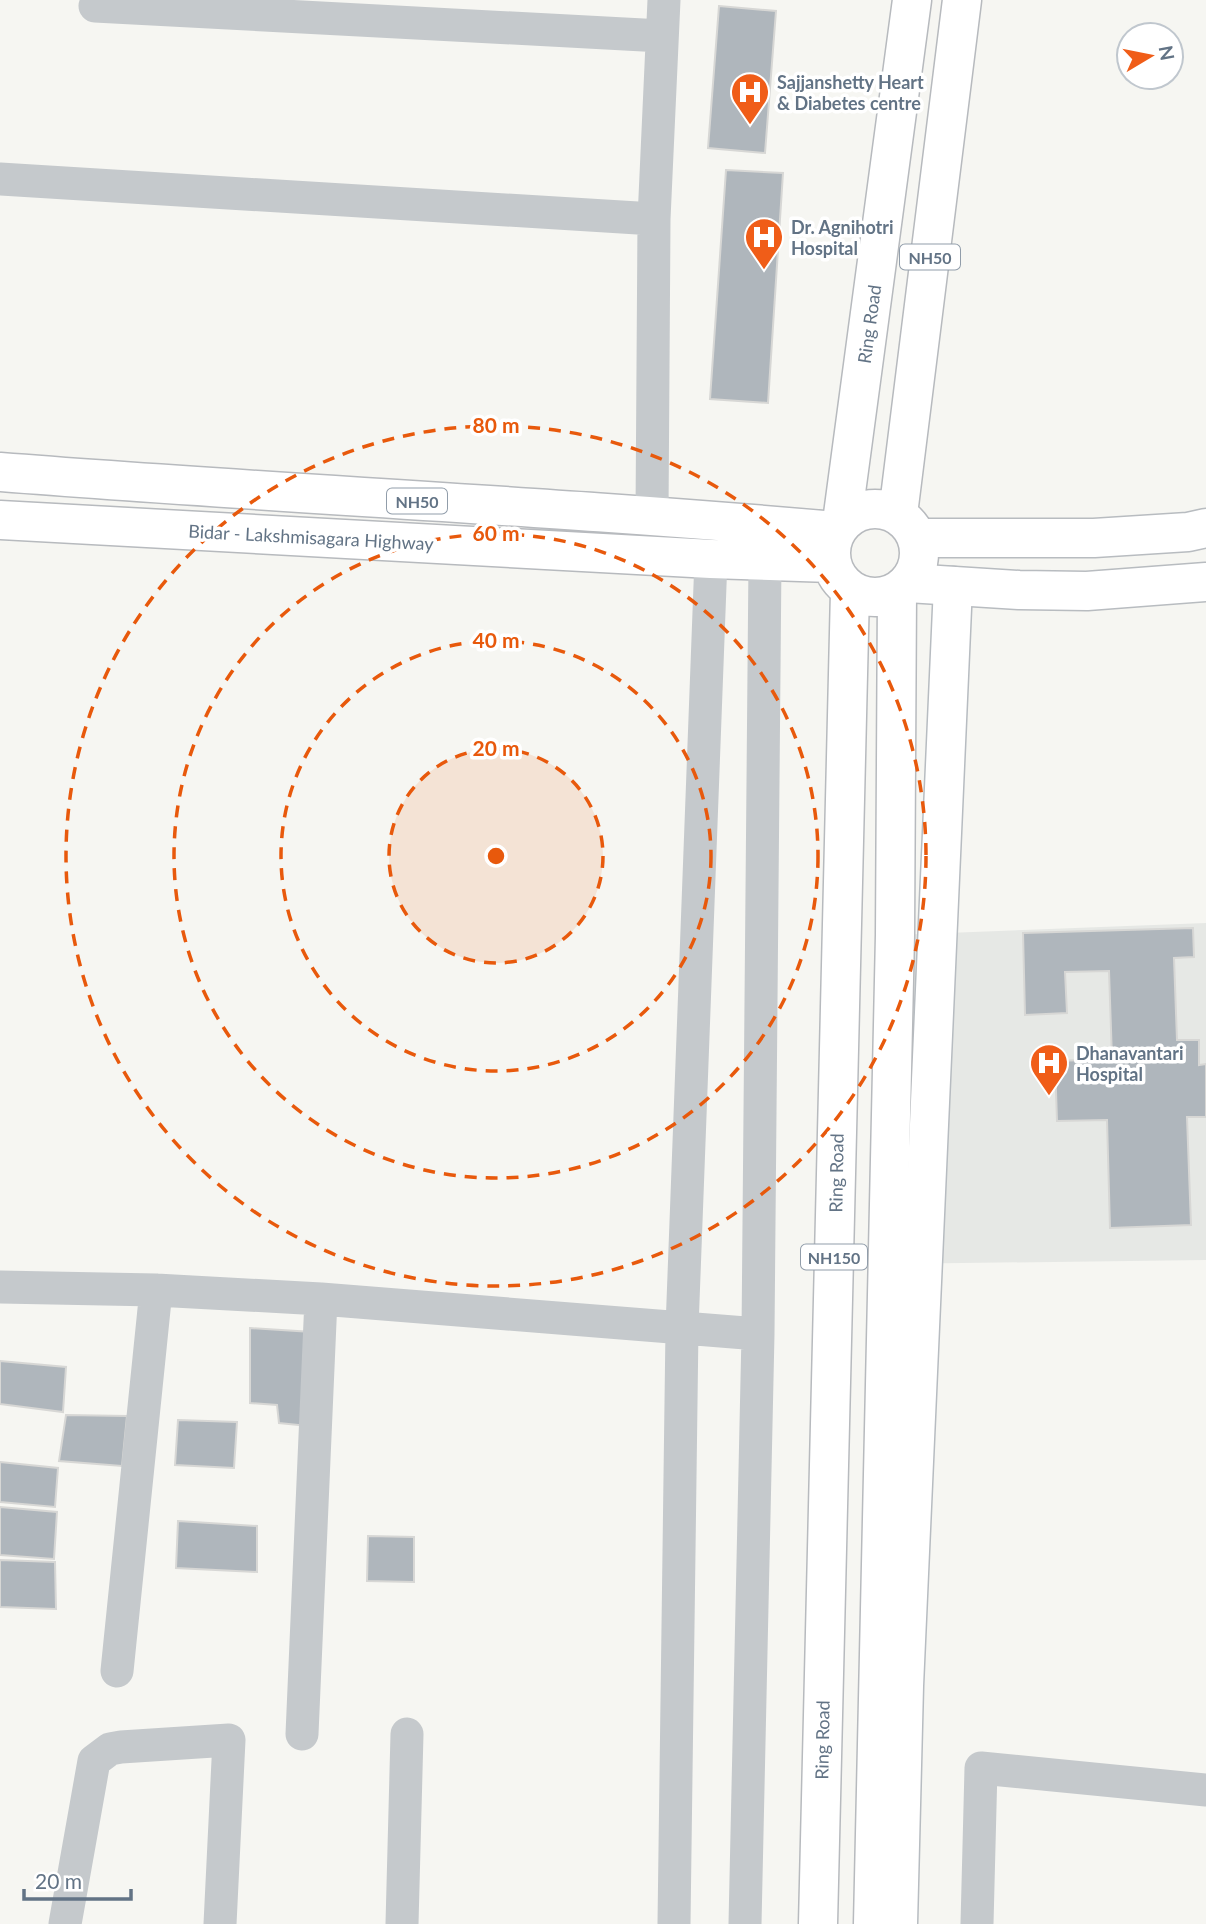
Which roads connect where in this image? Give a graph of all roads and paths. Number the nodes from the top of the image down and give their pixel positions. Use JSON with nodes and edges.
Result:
{"nodes":[{"id":1,"x":664,"y":0,"type":"edge"},
{"id":2,"x":912,"y":0,"type":"edge"},
{"id":3,"x":962,"y":0,"type":"edge"},
{"id":4,"x":95,"y":6,"type":"dead end"},
{"id":5,"x":286,"y":8,"type":"edge"},
{"id":6,"x":663,"y":36,"type":"junction"},
{"id":7,"x":0,"y":179,"type":"edge"},
{"id":8,"x":654,"y":219,"type":"junction"},
{"id":9,"x":0,"y":472,"type":"edge"},
{"id":10,"x":652,"y":515,"type":"junction"},
{"id":11,"x":0,"y":520,"type":"edge"},
{"id":12,"x":907,"y":526,"type":"junction"},
{"id":13,"x":1206,"y":528,"type":"edge"},
{"id":14,"x":840,"y":552,"type":"junction"},
{"id":15,"x":711,"y":559,"type":"junction"},
{"id":16,"x":765,"y":560,"type":"junction"},
{"id":17,"x":1206,"y":582,"type":"edge"},
{"id":18,"x":953,"y":586,"type":"junction"},
{"id":19,"x":902,"y":588,"type":"junction"},
{"id":20,"x":0,"y":1287,"type":"edge"},
{"id":21,"x":156,"y":1290,"type":"junction"},
{"id":22,"x":321,"y":1299,"type":"junction"},
{"id":23,"x":682,"y":1328,"type":"junction"},
{"id":24,"x":758,"y":1334,"type":"junction"},
{"id":25,"x":117,"y":1671,"type":"dead end"},
{"id":26,"x":302,"y":1734,"type":"dead end"},
{"id":27,"x":407,"y":1734,"type":"dead end"},
{"id":28,"x":1206,"y":1790,"type":"edge"},
{"id":29,"x":65,"y":1924,"type":"edge"},
{"id":30,"x":220,"y":1924,"type":"edge"},
{"id":31,"x":402,"y":1924,"type":"edge"},
{"id":32,"x":674,"y":1924,"type":"edge"},
{"id":33,"x":745,"y":1924,"type":"edge"},
{"id":34,"x":818,"y":1924,"type":"edge"},
{"id":35,"x":873,"y":1924,"type":"edge"},
{"id":36,"x":898,"y":1924,"type":"edge"},
{"id":37,"x":977,"y":1924,"type":"edge"}],
"edges":[{"from":1,"to":6,"type":"street"},
{"from":2,"to":14,"type":"main road","name":"Ring Road","number":"NH50"},
{"from":3,"to":12,"type":"main road","number":"NH50"},
{"from":4,"to":5,"type":"street"},
{"from":5,"to":6,"type":"street"},
{"from":6,"to":8,"type":"street"},
{"from":7,"to":8,"type":"street"},
{"from":8,"to":10,"type":"street"},
{"from":9,"to":10,"type":"main road","number":"NH50"},
{"from":10,"to":14,"type":"main road","number":"NH50"},
{"from":11,"to":15,"type":"main road","name":"Bidar - Lakshmisagara Highway","number":"NH50"},
{"from":12,"to":13,"type":"main road"},
{"from":12,"to":14,"type":"main road","number":"NH50"},
{"from":12,"to":19,"type":"main road","number":"NH50"},
{"from":14,"to":16,"type":"main road","name":"Bidar - Lakshmisagara Highway","number":"NH50"},
{"from":14,"to":19,"type":"main road","number":"NH50"},
{"from":14,"to":34,"type":"main road","name":"Ring Road","number":"NH150"},
{"from":15,"to":16,"type":"main road","name":"Bidar - Lakshmisagara Highway","number":"NH50"},
{"from":15,"to":23,"type":"street"},
{"from":16,"to":24,"type":"street"},
{"from":17,"to":18,"type":"main road"},
{"from":18,"to":19,"type":"main road"},
{"from":18,"to":36,"type":"main road"},
{"from":19,"to":35,"type":"main road","number":"NH150"},
{"from":20,"to":21,"type":"street"},
{"from":21,"to":22,"type":"street"},
{"from":21,"to":25,"type":"street"},
{"from":22,"to":23,"type":"street"},
{"from":22,"to":26,"type":"street"},
{"from":23,"to":24,"type":"street"},
{"from":23,"to":32,"type":"street"},
{"from":24,"to":33,"type":"street"},
{"from":27,"to":31,"type":"street"},
{"from":28,"to":37,"type":"street"},
{"from":29,"to":30,"type":"street"}]}
